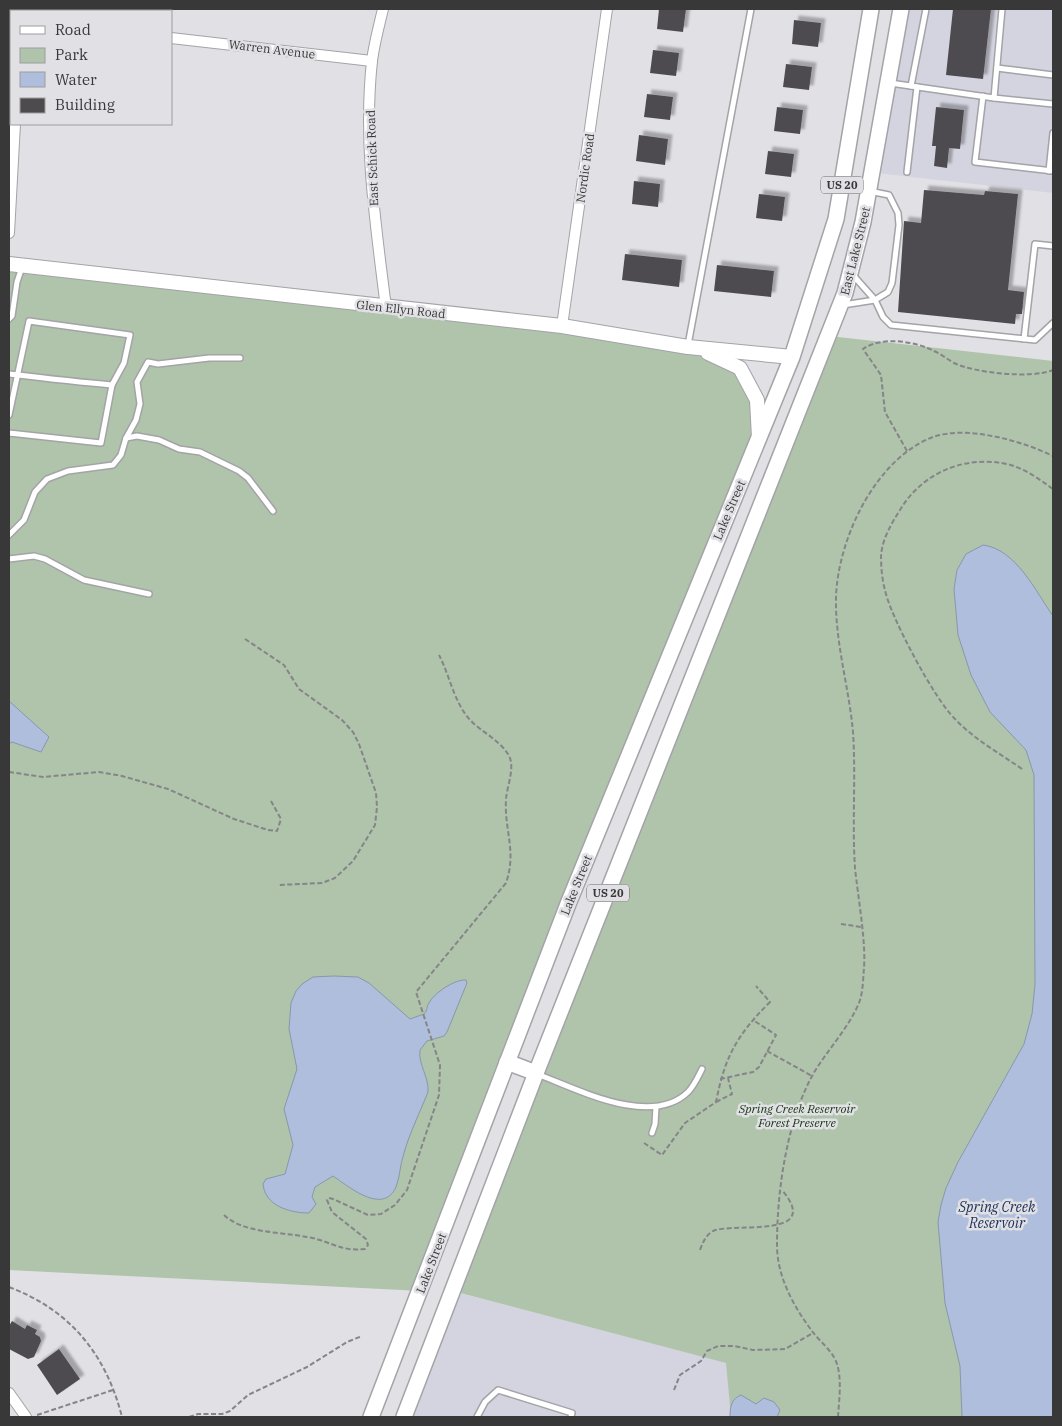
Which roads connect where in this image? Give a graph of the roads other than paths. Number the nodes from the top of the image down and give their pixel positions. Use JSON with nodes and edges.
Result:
{"nodes":[{"id":1,"x":383,"y":9,"type":"edge"},
{"id":2,"x":607,"y":9,"type":"edge"},
{"id":3,"x":751,"y":9,"type":"edge"},
{"id":4,"x":871,"y":9,"type":"edge"},
{"id":5,"x":901,"y":9,"type":"edge"},
{"id":6,"x":926,"y":9,"type":"edge"},
{"id":7,"x":1002,"y":9,"type":"edge"},
{"id":8,"x":172,"y":38,"type":"edge"},
{"id":9,"x":372,"y":61,"type":"junction"},
{"id":10,"x":997,"y":68,"type":"junction"},
{"id":11,"x":1053,"y":75,"type":"edge"},
{"id":12,"x":888,"y":83,"type":"junction"},
{"id":13,"x":914,"y":86,"type":"junction"},
{"id":14,"x":983,"y":96,"type":"junction"},
{"id":15,"x":994,"y":98,"type":"junction"},
{"id":16,"x":1053,"y":104,"type":"edge"},
{"id":17,"x":15,"y":125,"type":"edge"},
{"id":18,"x":1053,"y":133,"type":"edge"},
{"id":19,"x":1051,"y":171,"type":"edge"},
{"id":20,"x":907,"y":172,"type":"dead end"},
{"id":21,"x":869,"y":190,"type":"junction"},
{"id":22,"x":9,"y":233,"type":"edge"},
{"id":23,"x":1053,"y":246,"type":"edge"},
{"id":24,"x":16,"y":265,"type":"edge"},
{"id":25,"x":850,"y":271,"type":"junction"},
{"id":26,"x":875,"y":300,"type":"junction"},
{"id":27,"x":840,"y":306,"type":"junction"},
{"id":28,"x":386,"y":308,"type":"junction"},
{"id":29,"x":9,"y":319,"type":"edge"},
{"id":30,"x":1053,"y":323,"type":"edge"},
{"id":31,"x":562,"y":326,"type":"junction"},
{"id":32,"x":1024,"y":339,"type":"junction"},
{"id":33,"x":688,"y":347,"type":"junction"},
{"id":34,"x":792,"y":357,"type":"junction"},
{"id":35,"x":240,"y":358,"type":"dead end"},
{"id":36,"x":815,"y":370,"type":"junction"},
{"id":37,"x":9,"y":374,"type":"edge"},
{"id":38,"x":18,"y":375,"type":"junction"},
{"id":39,"x":112,"y":385,"type":"junction"},
{"id":40,"x":9,"y":415,"type":"edge"},
{"id":41,"x":9,"y":433,"type":"edge"},
{"id":42,"x":126,"y":438,"type":"junction"},
{"id":43,"x":759,"y":438,"type":"junction"},
{"id":44,"x":273,"y":511,"type":"dead end"},
{"id":45,"x":9,"y":535,"type":"edge"},
{"id":46,"x":9,"y":559,"type":"edge"},
{"id":47,"x":149,"y":594,"type":"dead end"},
{"id":48,"x":507,"y":1062,"type":"junction"},
{"id":49,"x":702,"y":1069,"type":"dead end"},
{"id":50,"x":536,"y":1074,"type":"junction"},
{"id":51,"x":656,"y":1107,"type":"junction"},
{"id":52,"x":652,"y":1133,"type":"dead end"},
{"id":53,"x":9,"y":1393,"type":"edge"},
{"id":54,"x":30,"y":1416,"type":"edge"},
{"id":55,"x":372,"y":1417,"type":"edge"},
{"id":56,"x":404,"y":1417,"type":"edge"},
{"id":57,"x":476,"y":1417,"type":"edge"},
{"id":58,"x":571,"y":1417,"type":"edge"}],
"edges":[{"from":1,"to":9,"type":"street","name":"East Schick Road"},
{"from":2,"to":31,"type":"street","name":"Nordic Road"},
{"from":3,"to":33,"type":"lane"},
{"from":4,"to":34,"type":"main road","name":"East Lake Street","number":"US 20"},
{"from":5,"to":12,"type":"main road","name":"East Lake Street","number":"US 20"},
{"from":6,"to":13,"type":"lane"},
{"from":7,"to":10,"type":"lane"},
{"from":8,"to":9,"type":"street","name":"Warren Avenue"},
{"from":9,"to":28,"type":"street","name":"East Schick Road"},
{"from":10,"to":11,"type":"lane"},
{"from":10,"to":15,"type":"lane"},
{"from":12,"to":13,"type":"lane"},
{"from":12,"to":21,"type":"main road","name":"East Lake Street","number":"US 20"},
{"from":13,"to":14,"type":"lane"},
{"from":13,"to":20,"type":"lane"},
{"from":14,"to":15,"type":"lane"},
{"from":14,"to":19,"type":"lane"},
{"from":15,"to":16,"type":"lane"},
{"from":17,"to":22,"type":"street"},
{"from":18,"to":19,"type":"lane"},
{"from":21,"to":25,"type":"main road","name":"East Lake Street","number":"US 20"},
{"from":21,"to":26,"type":"lane"},
{"from":23,"to":32,"type":"lane"},
{"from":24,"to":28,"type":"street","name":"Glen Ellyn Road"},
{"from":24,"to":29,"type":"lane"},
{"from":25,"to":26,"type":"lane"},
{"from":25,"to":27,"type":"main road","name":"East Lake Street","number":"US 20"},
{"from":26,"to":27,"type":"lane"},
{"from":26,"to":32,"type":"lane"},
{"from":27,"to":36,"type":"main road","name":"East Lake Street","number":"US 20"},
{"from":28,"to":31,"type":"street","name":"Glen Ellyn Road"},
{"from":30,"to":32,"type":"lane"},
{"from":31,"to":33,"type":"street","name":"Glen Ellyn Road"},
{"from":33,"to":34,"type":"street","name":"Glen Ellyn Road"},
{"from":33,"to":43,"type":"street"},
{"from":34,"to":36,"type":"main road"},
{"from":34,"to":43,"type":"main road","name":"Lake Street","number":"US 20"},
{"from":35,"to":42,"type":"lane"},
{"from":36,"to":50,"type":"main road","number":"US 20"},
{"from":37,"to":38,"type":"lane"},
{"from":38,"to":39,"type":"lane"},
{"from":38,"to":39,"type":"lane"},
{"from":38,"to":40,"type":"lane"},
{"from":39,"to":41,"type":"lane"},
{"from":42,"to":44,"type":"lane"},
{"from":42,"to":45,"type":"lane"},
{"from":43,"to":48,"type":"main road","name":"Lake Street","number":"US 20"},
{"from":46,"to":47,"type":"lane"},
{"from":48,"to":50,"type":"main road"},
{"from":48,"to":55,"type":"main road","name":"Lake Street","number":"US 20"},
{"from":49,"to":51,"type":"lane"},
{"from":50,"to":51,"type":"lane"},
{"from":50,"to":56,"type":"main road","number":"US 20"},
{"from":51,"to":52,"type":"lane"},
{"from":53,"to":54,"type":"street"},
{"from":57,"to":58,"type":"lane"}]}
